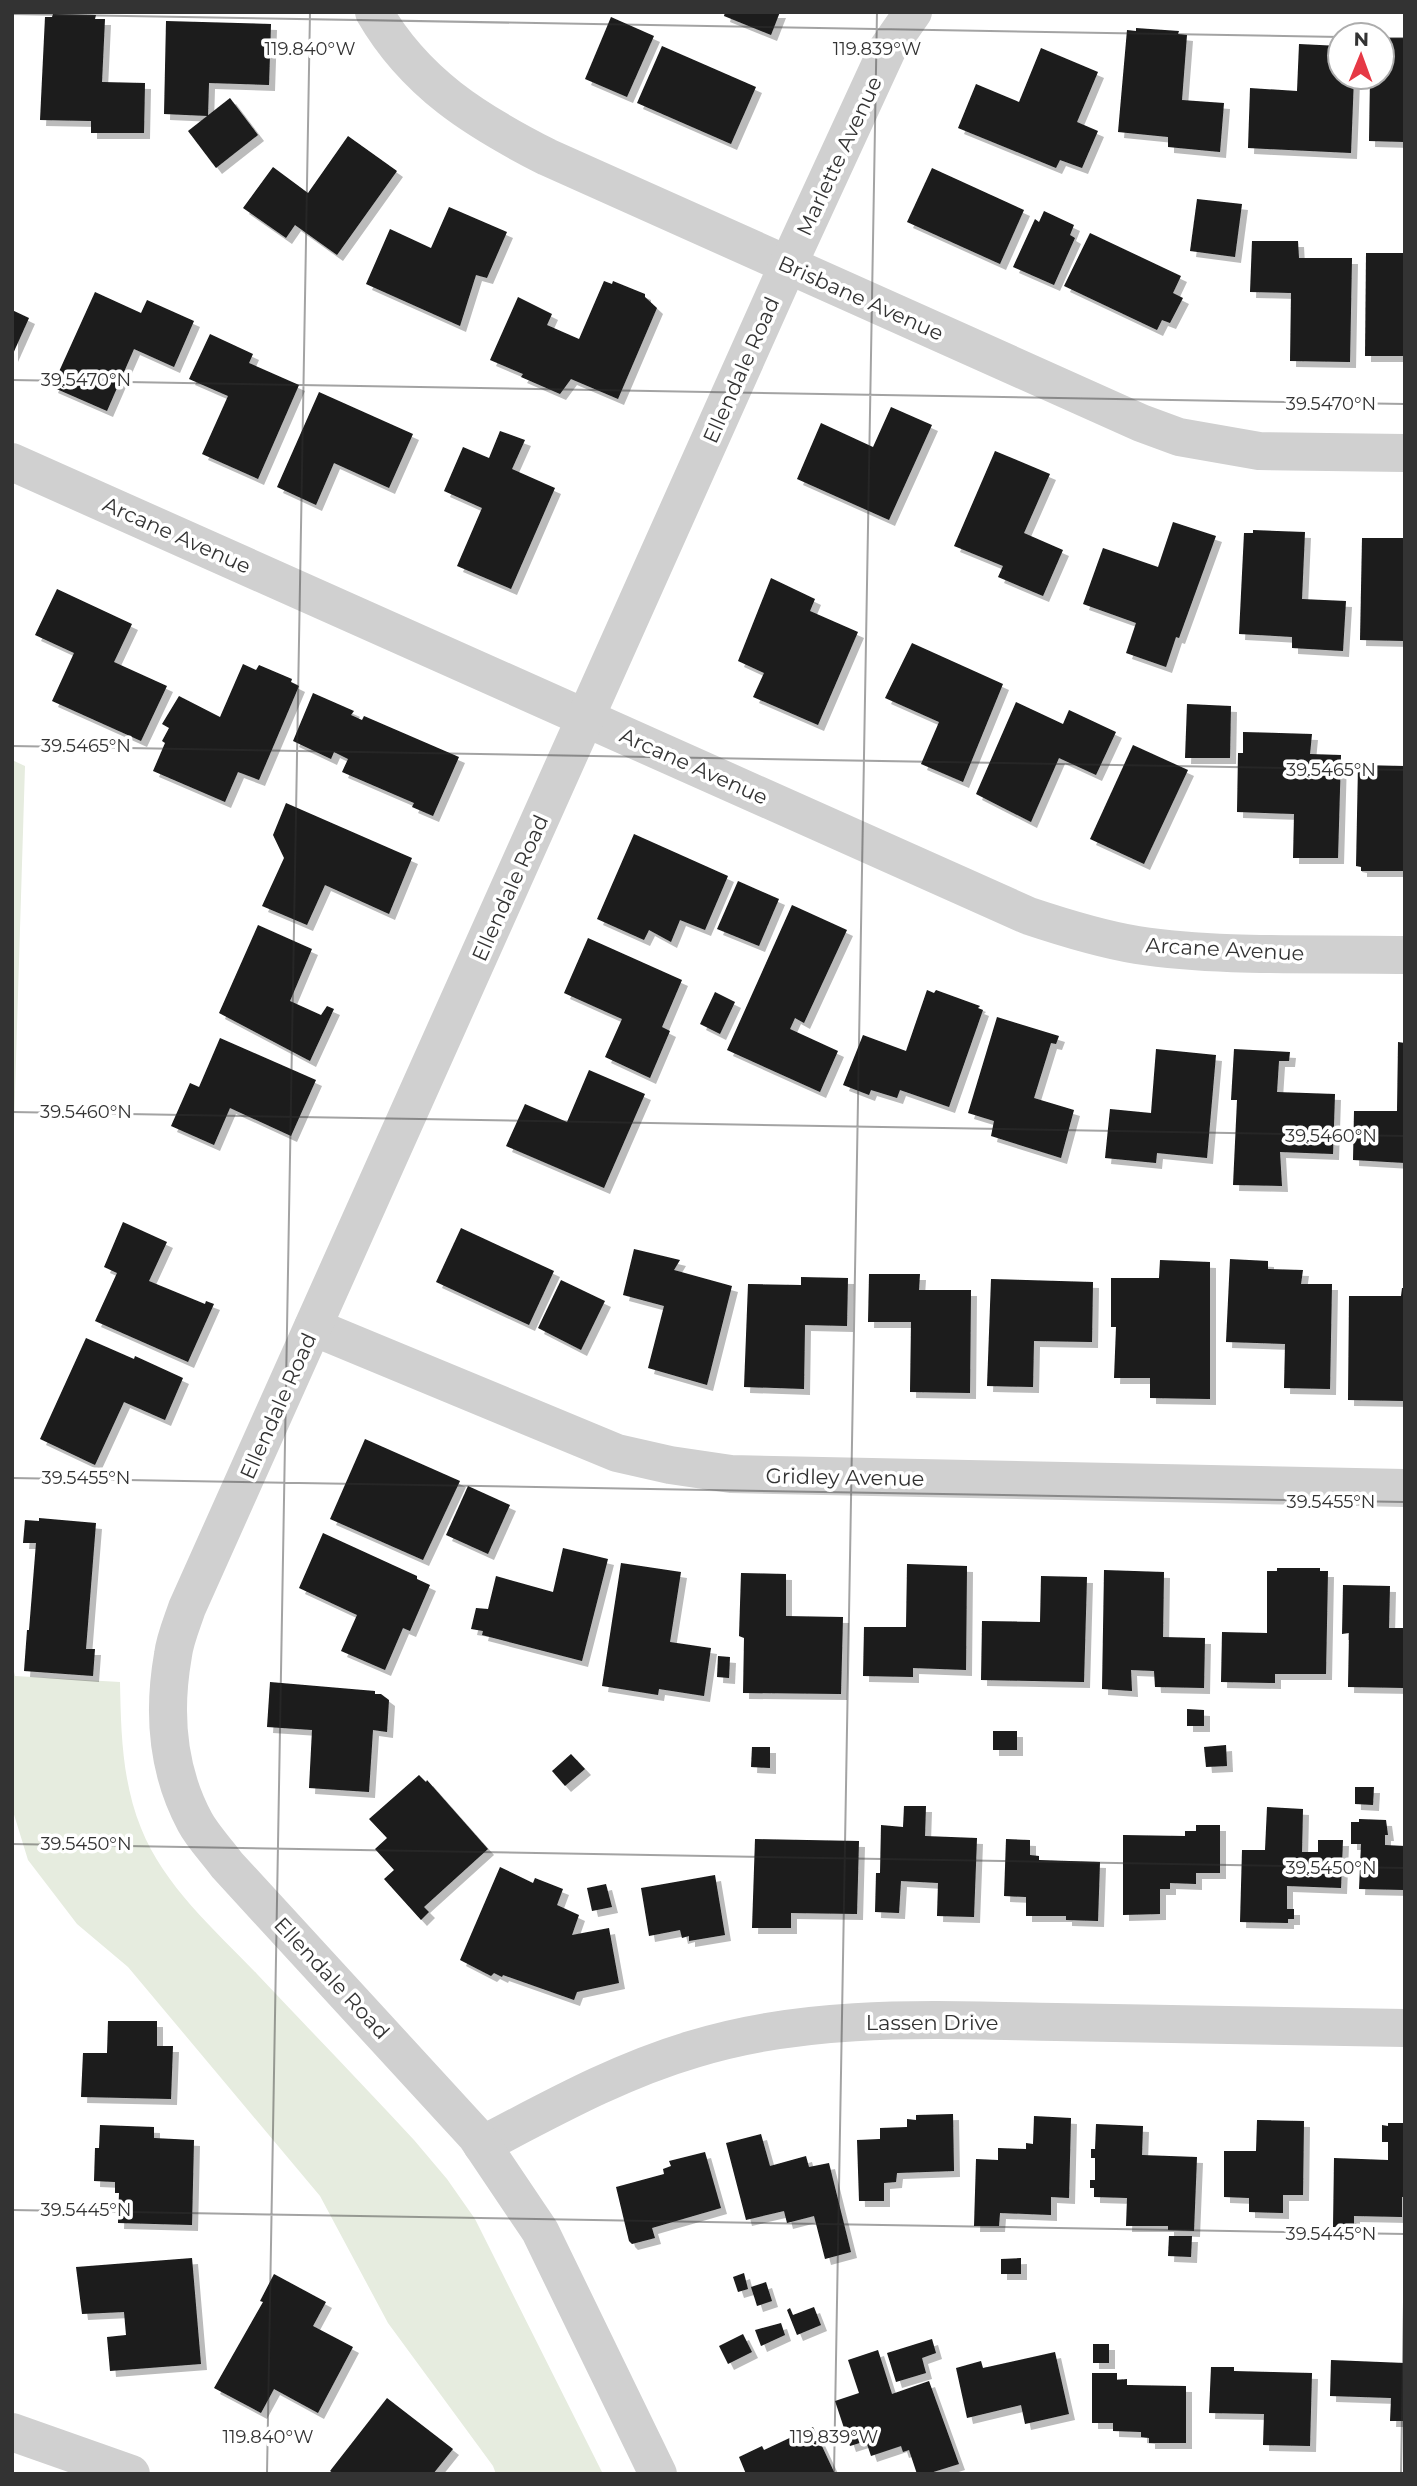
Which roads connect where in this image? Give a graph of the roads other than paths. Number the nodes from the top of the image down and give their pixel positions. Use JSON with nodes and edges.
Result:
{"nodes":[{"id":1,"x":374,"y":12,"type":"edge"},
{"id":2,"x":913,"y":12,"type":"edge"},
{"id":3,"x":788,"y":265,"type":"junction"},
{"id":4,"x":1405,"y":453,"type":"edge"},
{"id":5,"x":12,"y":462,"type":"edge"},
{"id":6,"x":586,"y":718,"type":"junction"},
{"id":7,"x":1405,"y":955,"type":"edge"},
{"id":8,"x":313,"y":1327,"type":"junction"},
{"id":9,"x":1405,"y":1488,"type":"edge"},
{"id":10,"x":1405,"y":2028,"type":"edge"},
{"id":11,"x":482,"y":2145,"type":"junction"},
{"id":12,"x":12,"y":2432,"type":"edge"},
{"id":13,"x":131,"y":2474,"type":"edge"},
{"id":14,"x":658,"y":2474,"type":"edge"}],
"edges":[{"from":1,"to":3,"type":"street","name":"Brisbane Avenue"},
{"from":2,"to":3,"type":"street","name":"Marlette Avenue"},
{"from":3,"to":4,"type":"street","name":"Brisbane Avenue"},
{"from":3,"to":6,"type":"street","name":"Ellendale Road"},
{"from":5,"to":6,"type":"street","name":"Arcane Avenue"},
{"from":6,"to":7,"type":"street","name":"Arcane Avenue"},
{"from":6,"to":8,"type":"street","name":"Ellendale Road"},
{"from":8,"to":9,"type":"street","name":"Gridley Avenue"},
{"from":8,"to":11,"type":"street","name":"Ellendale Road"},
{"from":10,"to":11,"type":"street","name":"Lassen Drive"},
{"from":11,"to":14,"type":"street","name":"Ellendale Road"},
{"from":12,"to":13,"type":"street"}]}
